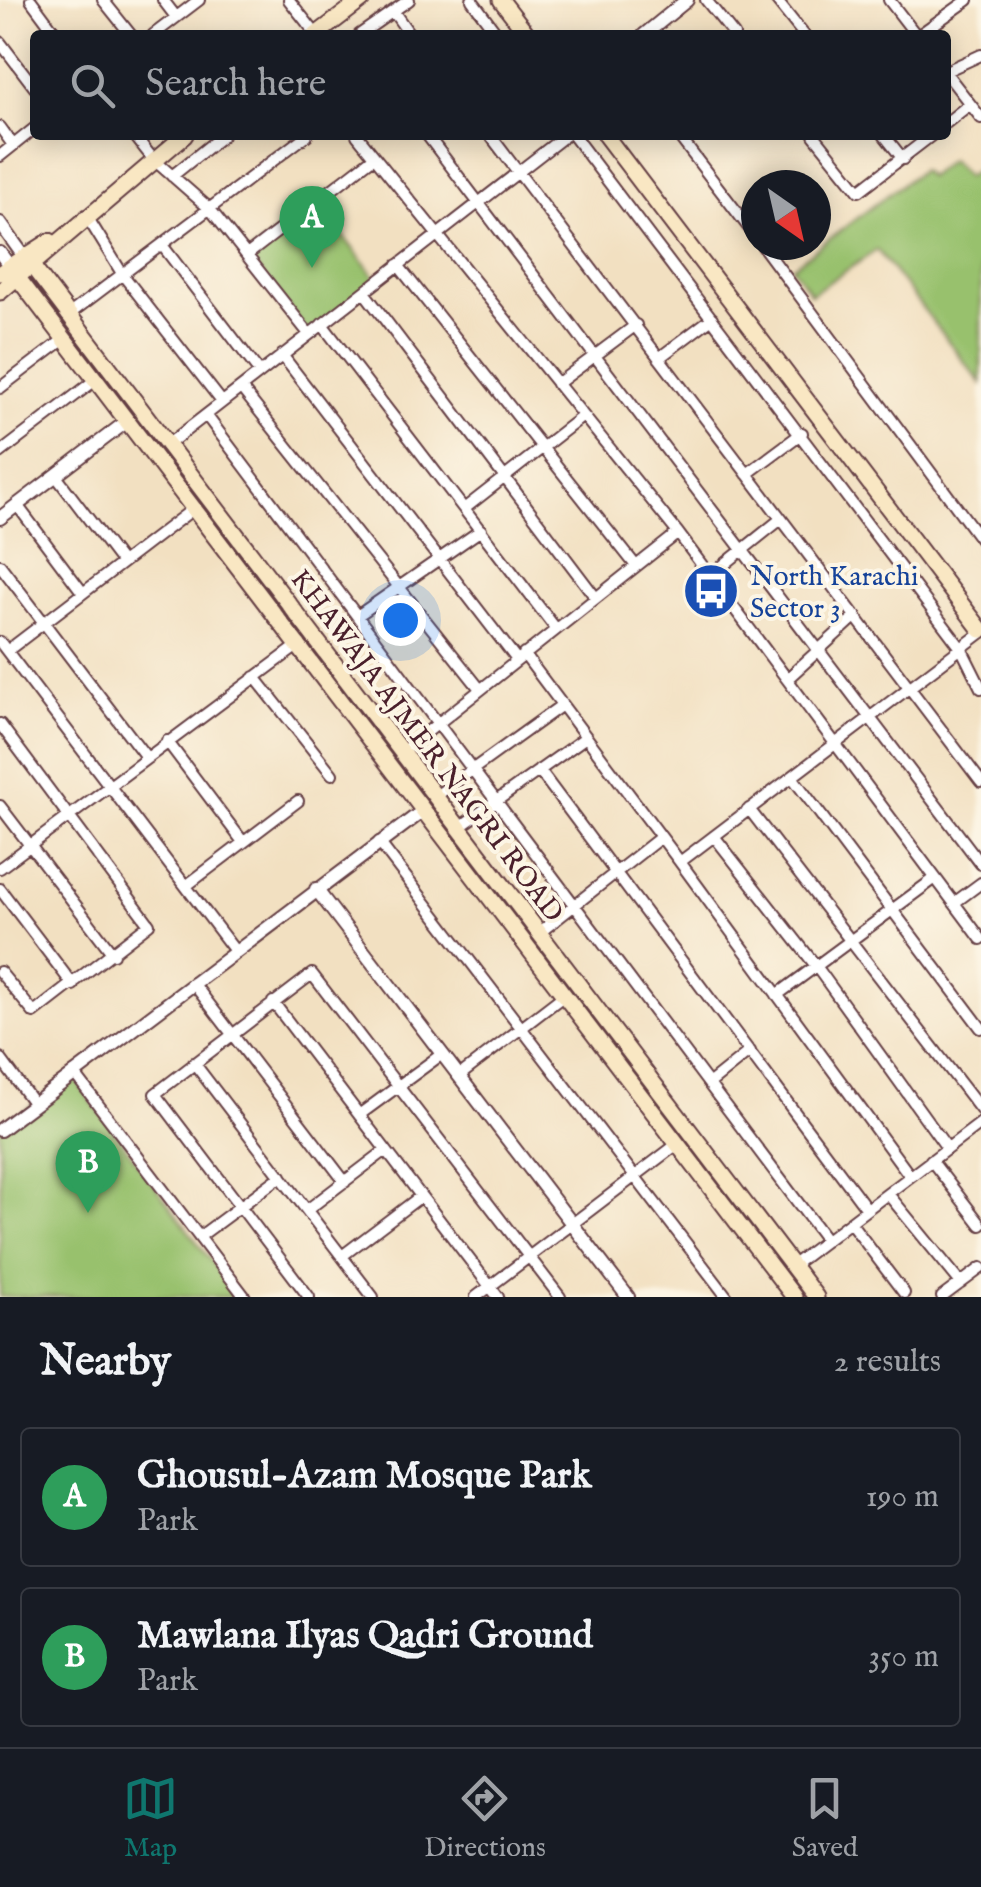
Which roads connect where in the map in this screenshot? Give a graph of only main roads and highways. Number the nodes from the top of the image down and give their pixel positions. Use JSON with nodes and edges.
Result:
{"nodes":[{"id":1,"x":362,"y":0,"type":"edge"},
{"id":2,"x":500,"y":0,"type":"edge"},
{"id":3,"x":323,"y":30,"type":"edge"},
{"id":4,"x":524,"y":30,"type":"edge"},
{"id":5,"x":179,"y":140,"type":"edge"},
{"id":6,"x":609,"y":140,"type":"edge"},
{"id":7,"x":28,"y":261,"type":"junction"},
{"id":8,"x":7,"y":267,"type":"edge"},
{"id":9,"x":0,"y":292,"type":"edge"},
{"id":10,"x":981,"y":632,"type":"edge"},
{"id":11,"x":378,"y":720,"type":"junction"},
{"id":12,"x":364,"y":730,"type":"junction"},
{"id":13,"x":510,"y":897,"type":"junction"},
{"id":14,"x":496,"y":907,"type":"junction"},
{"id":15,"x":794,"y":1297,"type":"edge"},
{"id":16,"x":816,"y":1297,"type":"edge"}],
"edges":[{"from":1,"to":3,"type":"main road"},
{"from":2,"to":4,"type":"main road"},
{"from":5,"to":7,"type":"main road"},
{"from":6,"to":10,"type":"main road"},
{"from":7,"to":8,"type":"main road"},
{"from":7,"to":11,"type":"main road","name":"KHAWAJA AJMER NAGRI ROAD"},
{"from":8,"to":9,"type":"main road"},
{"from":8,"to":12,"type":"main road","name":"KHAWAJA AJMER NAGRI ROAD"},
{"from":11,"to":12,"type":"main road"},
{"from":11,"to":13,"type":"main road","name":"KHAWAJA AJMER NAGRI ROAD"},
{"from":12,"to":14,"type":"main road","name":"KHAWAJA AJMER NAGRI ROAD"},
{"from":13,"to":14,"type":"main road"},
{"from":13,"to":16,"type":"main road","name":"KHAWAJA AJMER NAGRI ROAD"},
{"from":14,"to":15,"type":"main road","name":"KHAWAJA AJMER NAGRI ROAD"}]}
